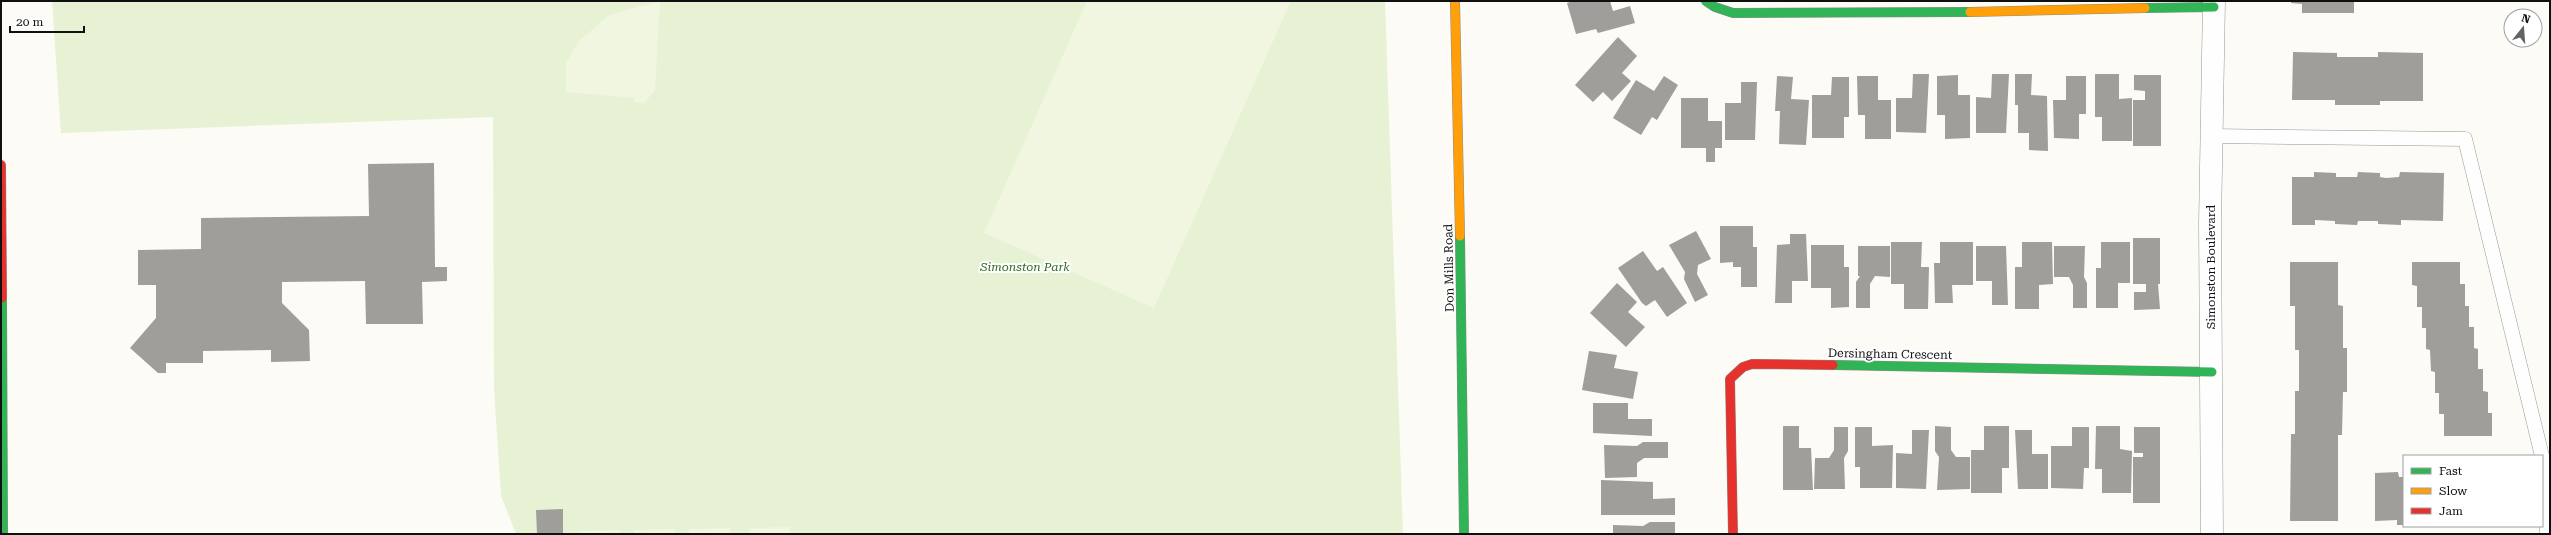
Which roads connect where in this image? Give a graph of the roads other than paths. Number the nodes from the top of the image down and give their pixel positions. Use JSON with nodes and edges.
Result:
{"nodes":[{"id":1,"x":1455,"y":1,"type":"edge"},
{"id":2,"x":1706,"y":1,"type":"edge"},
{"id":3,"x":2214,"y":4,"type":"edge"},
{"id":4,"x":2212,"y":136,"type":"junction"},
{"id":5,"x":1,"y":165,"type":"edge"},
{"id":6,"x":2,"y":308,"type":"edge"},
{"id":7,"x":2212,"y":372,"type":"junction"},
{"id":8,"x":2542,"y":455,"type":"edge"},
{"id":9,"x":2543,"y":460,"type":"edge"},
{"id":10,"x":3,"y":534,"type":"edge"},
{"id":11,"x":1464,"y":534,"type":"edge"},
{"id":12,"x":1733,"y":534,"type":"edge"},
{"id":13,"x":2212,"y":534,"type":"edge"},
{"id":14,"x":2547,"y":534,"type":"edge"}],
"edges":[{"from":1,"to":11,"type":"street","name":"Don Mills Road"},
{"from":2,"to":3,"type":"street"},
{"from":3,"to":4,"type":"street","name":"Simonston Boulevard"},
{"from":4,"to":7,"type":"street","name":"Simonston Boulevard"},
{"from":4,"to":8,"type":"lane"},
{"from":5,"to":6,"type":"street"},
{"from":6,"to":10,"type":"street"},
{"from":7,"to":12,"type":"street","name":"Dersingham Crescent"},
{"from":7,"to":13,"type":"street","name":"Simonston Boulevard"},
{"from":9,"to":14,"type":"lane"}]}
